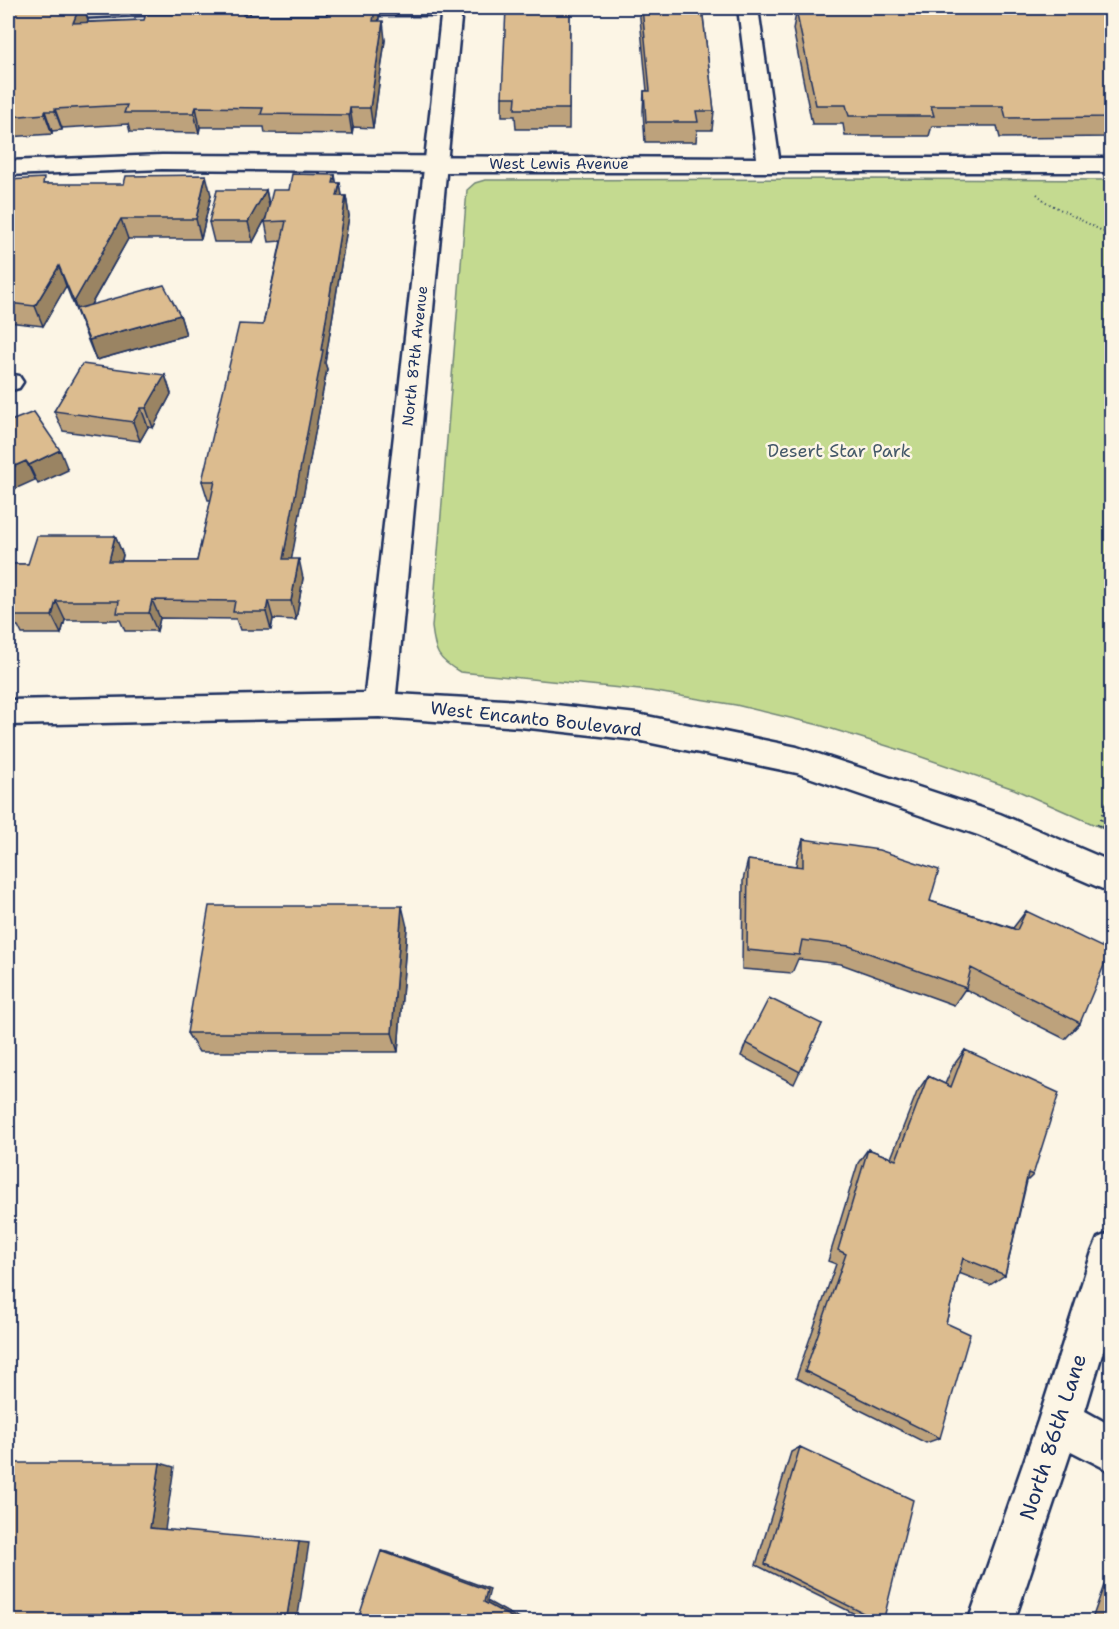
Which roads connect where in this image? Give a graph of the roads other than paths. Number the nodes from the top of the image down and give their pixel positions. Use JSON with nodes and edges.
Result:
{"nodes":[{"id":1,"x":142,"y":8,"type":"edge"},
{"id":2,"x":452,"y":8,"type":"edge"},
{"id":3,"x":748,"y":8,"type":"edge"},
{"id":4,"x":8,"y":15,"type":"edge"},
{"id":5,"x":769,"y":163,"type":"junction"},
{"id":6,"x":435,"y":165,"type":"junction"},
{"id":7,"x":1112,"y":165,"type":"edge"},
{"id":8,"x":8,"y":168,"type":"edge"},
{"id":9,"x":379,"y":705,"type":"junction"},
{"id":10,"x":8,"y":713,"type":"edge"},
{"id":11,"x":1112,"y":878,"type":"edge"},
{"id":12,"x":1112,"y":1252,"type":"edge"},
{"id":13,"x":1060,"y":1421,"type":"junction"},
{"id":14,"x":1112,"y":1450,"type":"edge"},
{"id":15,"x":991,"y":1622,"type":"edge"}],
"edges":[{"from":1,"to":2,"type":"street"},
{"from":1,"to":4,"type":"street"},
{"from":2,"to":6,"type":"street","name":"North 87th Avenue"},
{"from":3,"to":5,"type":"street"},
{"from":5,"to":6,"type":"street","name":"West Lewis Avenue"},
{"from":5,"to":7,"type":"street","name":"West Lewis Avenue"},
{"from":6,"to":8,"type":"street","name":"West Lewis Avenue"},
{"from":6,"to":9,"type":"street","name":"North 87th Avenue"},
{"from":9,"to":10,"type":"street","name":"West Encanto Boulevard"},
{"from":9,"to":11,"type":"street","name":"West Encanto Boulevard"},
{"from":12,"to":13,"type":"street","name":"North 86th Lane"},
{"from":13,"to":14,"type":"street"},
{"from":13,"to":15,"type":"street","name":"North 86th Lane"}]}
